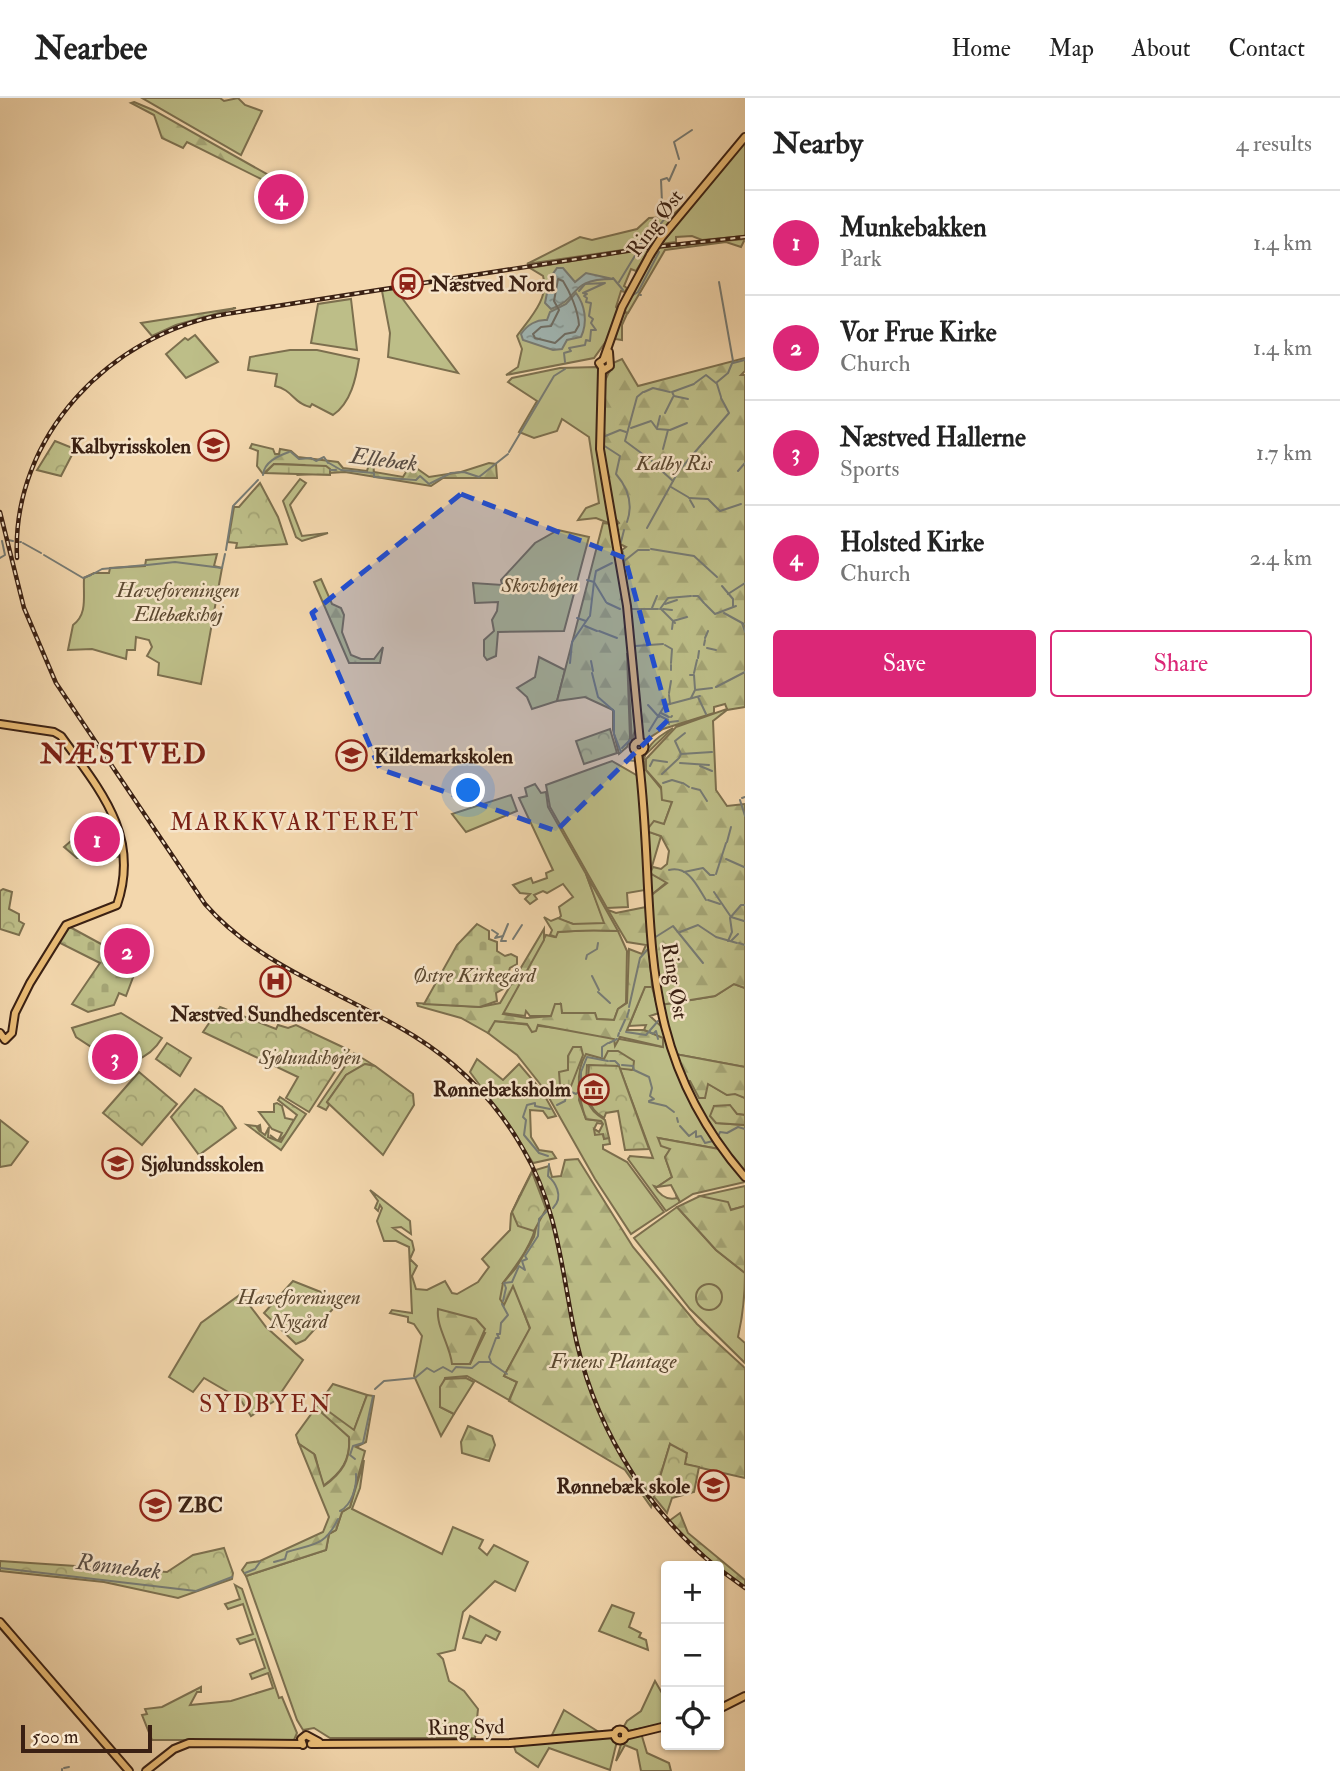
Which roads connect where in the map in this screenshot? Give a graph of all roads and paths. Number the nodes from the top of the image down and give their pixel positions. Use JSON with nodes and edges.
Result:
{"nodes":[{"id":1,"x":745,"y":137,"type":"edge"},
{"id":2,"x":1,"y":722,"type":"edge"},
{"id":3,"x":48,"y":729,"type":"junction"},
{"id":4,"x":69,"y":747,"type":"junction"},
{"id":5,"x":0,"y":1033,"type":"edge"},
{"id":6,"x":745,"y":1177,"type":"edge"},
{"id":7,"x":0,"y":1622,"type":"edge"},
{"id":8,"x":745,"y":1696,"type":"edge"},
{"id":9,"x":724,"y":1706,"type":"edge"},
{"id":10,"x":661,"y":1727,"type":"edge"},
{"id":11,"x":150,"y":1769,"type":"edge"},
{"id":12,"x":131,"y":1771,"type":"edge"}],
"edges":[{"from":1,"to":6,"type":"main road","name":"Ring Øst","bridge":true},
{"from":2,"to":3,"type":"main road"},
{"from":2,"to":3,"type":"main road"},
{"from":3,"to":4,"type":"main road"},
{"from":3,"to":4,"type":"main road"},
{"from":4,"to":5,"type":"main road"},
{"from":7,"to":12,"type":"main road"},
{"from":8,"to":9,"type":"main road"},
{"from":10,"to":11,"type":"main road","name":"Ring Syd"}]}
